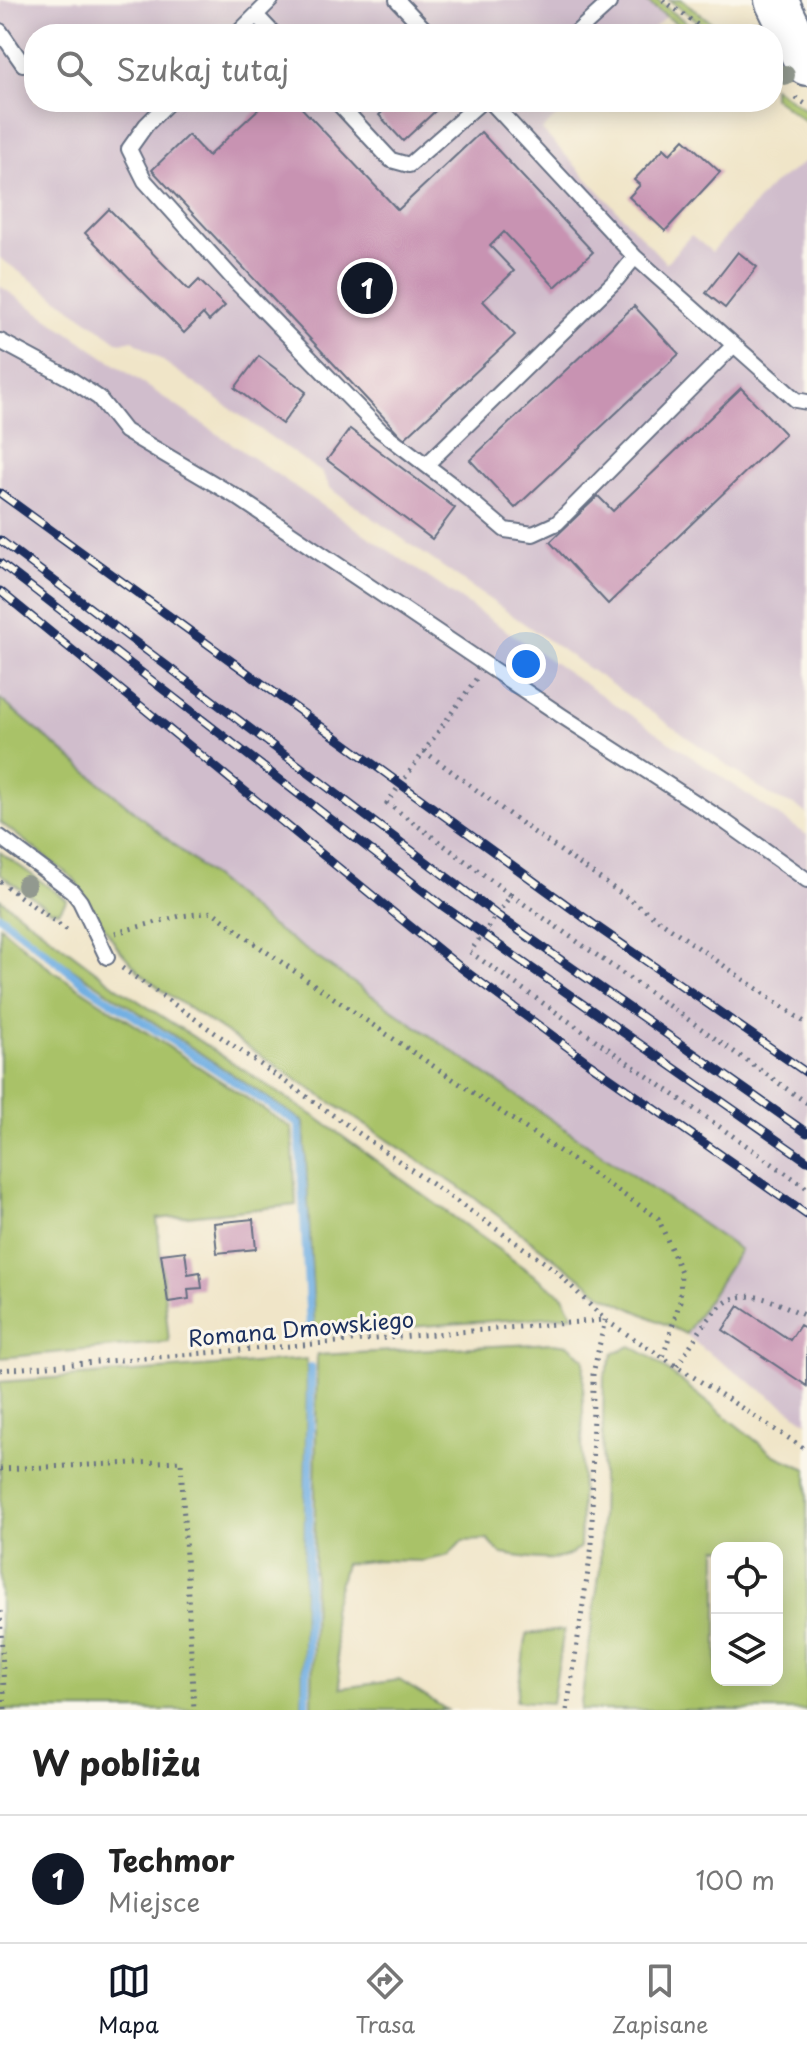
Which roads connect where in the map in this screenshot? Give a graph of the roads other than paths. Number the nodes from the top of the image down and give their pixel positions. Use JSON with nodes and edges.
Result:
{"nodes":[{"id":1,"x":271,"y":0,"type":"edge"},
{"id":2,"x":397,"y":0,"type":"edge"},
{"id":3,"x":776,"y":0,"type":"edge"},
{"id":4,"x":609,"y":3,"type":"dead end"},
{"id":5,"x":256,"y":15,"type":"junction"},
{"id":6,"x":247,"y":24,"type":"edge"},
{"id":7,"x":265,"y":24,"type":"edge"},
{"id":8,"x":420,"y":24,"type":"edge"},
{"id":9,"x":586,"y":24,"type":"edge"},
{"id":10,"x":0,"y":31,"type":"edge"},
{"id":11,"x":23,"y":64,"type":"dead end"},
{"id":12,"x":807,"y":64,"type":"edge"},
{"id":13,"x":159,"y":112,"type":"edge"},
{"id":14,"x":351,"y":112,"type":"edge"},
{"id":15,"x":470,"y":112,"type":"edge"},
{"id":16,"x":503,"y":112,"type":"edge"},
{"id":17,"x":635,"y":257,"type":"junction"},
{"id":18,"x":0,"y":341,"type":"edge"},
{"id":19,"x":733,"y":346,"type":"junction"},
{"id":20,"x":807,"y":402,"type":"edge"},
{"id":21,"x":426,"y":465,"type":"junction"},
{"id":22,"x":0,"y":837,"type":"edge"},
{"id":23,"x":807,"y":880,"type":"edge"},
{"id":24,"x":107,"y":957,"type":"road end"}],
"edges":[{"from":1,"to":5,"type":"lane"},
{"from":2,"to":8,"type":"lane"},
{"from":3,"to":12,"type":"street"},
{"from":4,"to":9,"type":"lane"},
{"from":5,"to":6,"type":"lane"},
{"from":5,"to":7,"type":"lane"},
{"from":10,"to":11,"type":"lane"},
{"from":13,"to":21,"type":"lane"},
{"from":14,"to":15,"type":"lane"},
{"from":16,"to":17,"type":"lane"},
{"from":17,"to":19,"type":"lane"},
{"from":17,"to":21,"type":"lane"},
{"from":18,"to":23,"type":"lane"},
{"from":19,"to":20,"type":"lane"},
{"from":19,"to":21,"type":"lane"},
{"from":22,"to":24,"type":"lane"}]}
